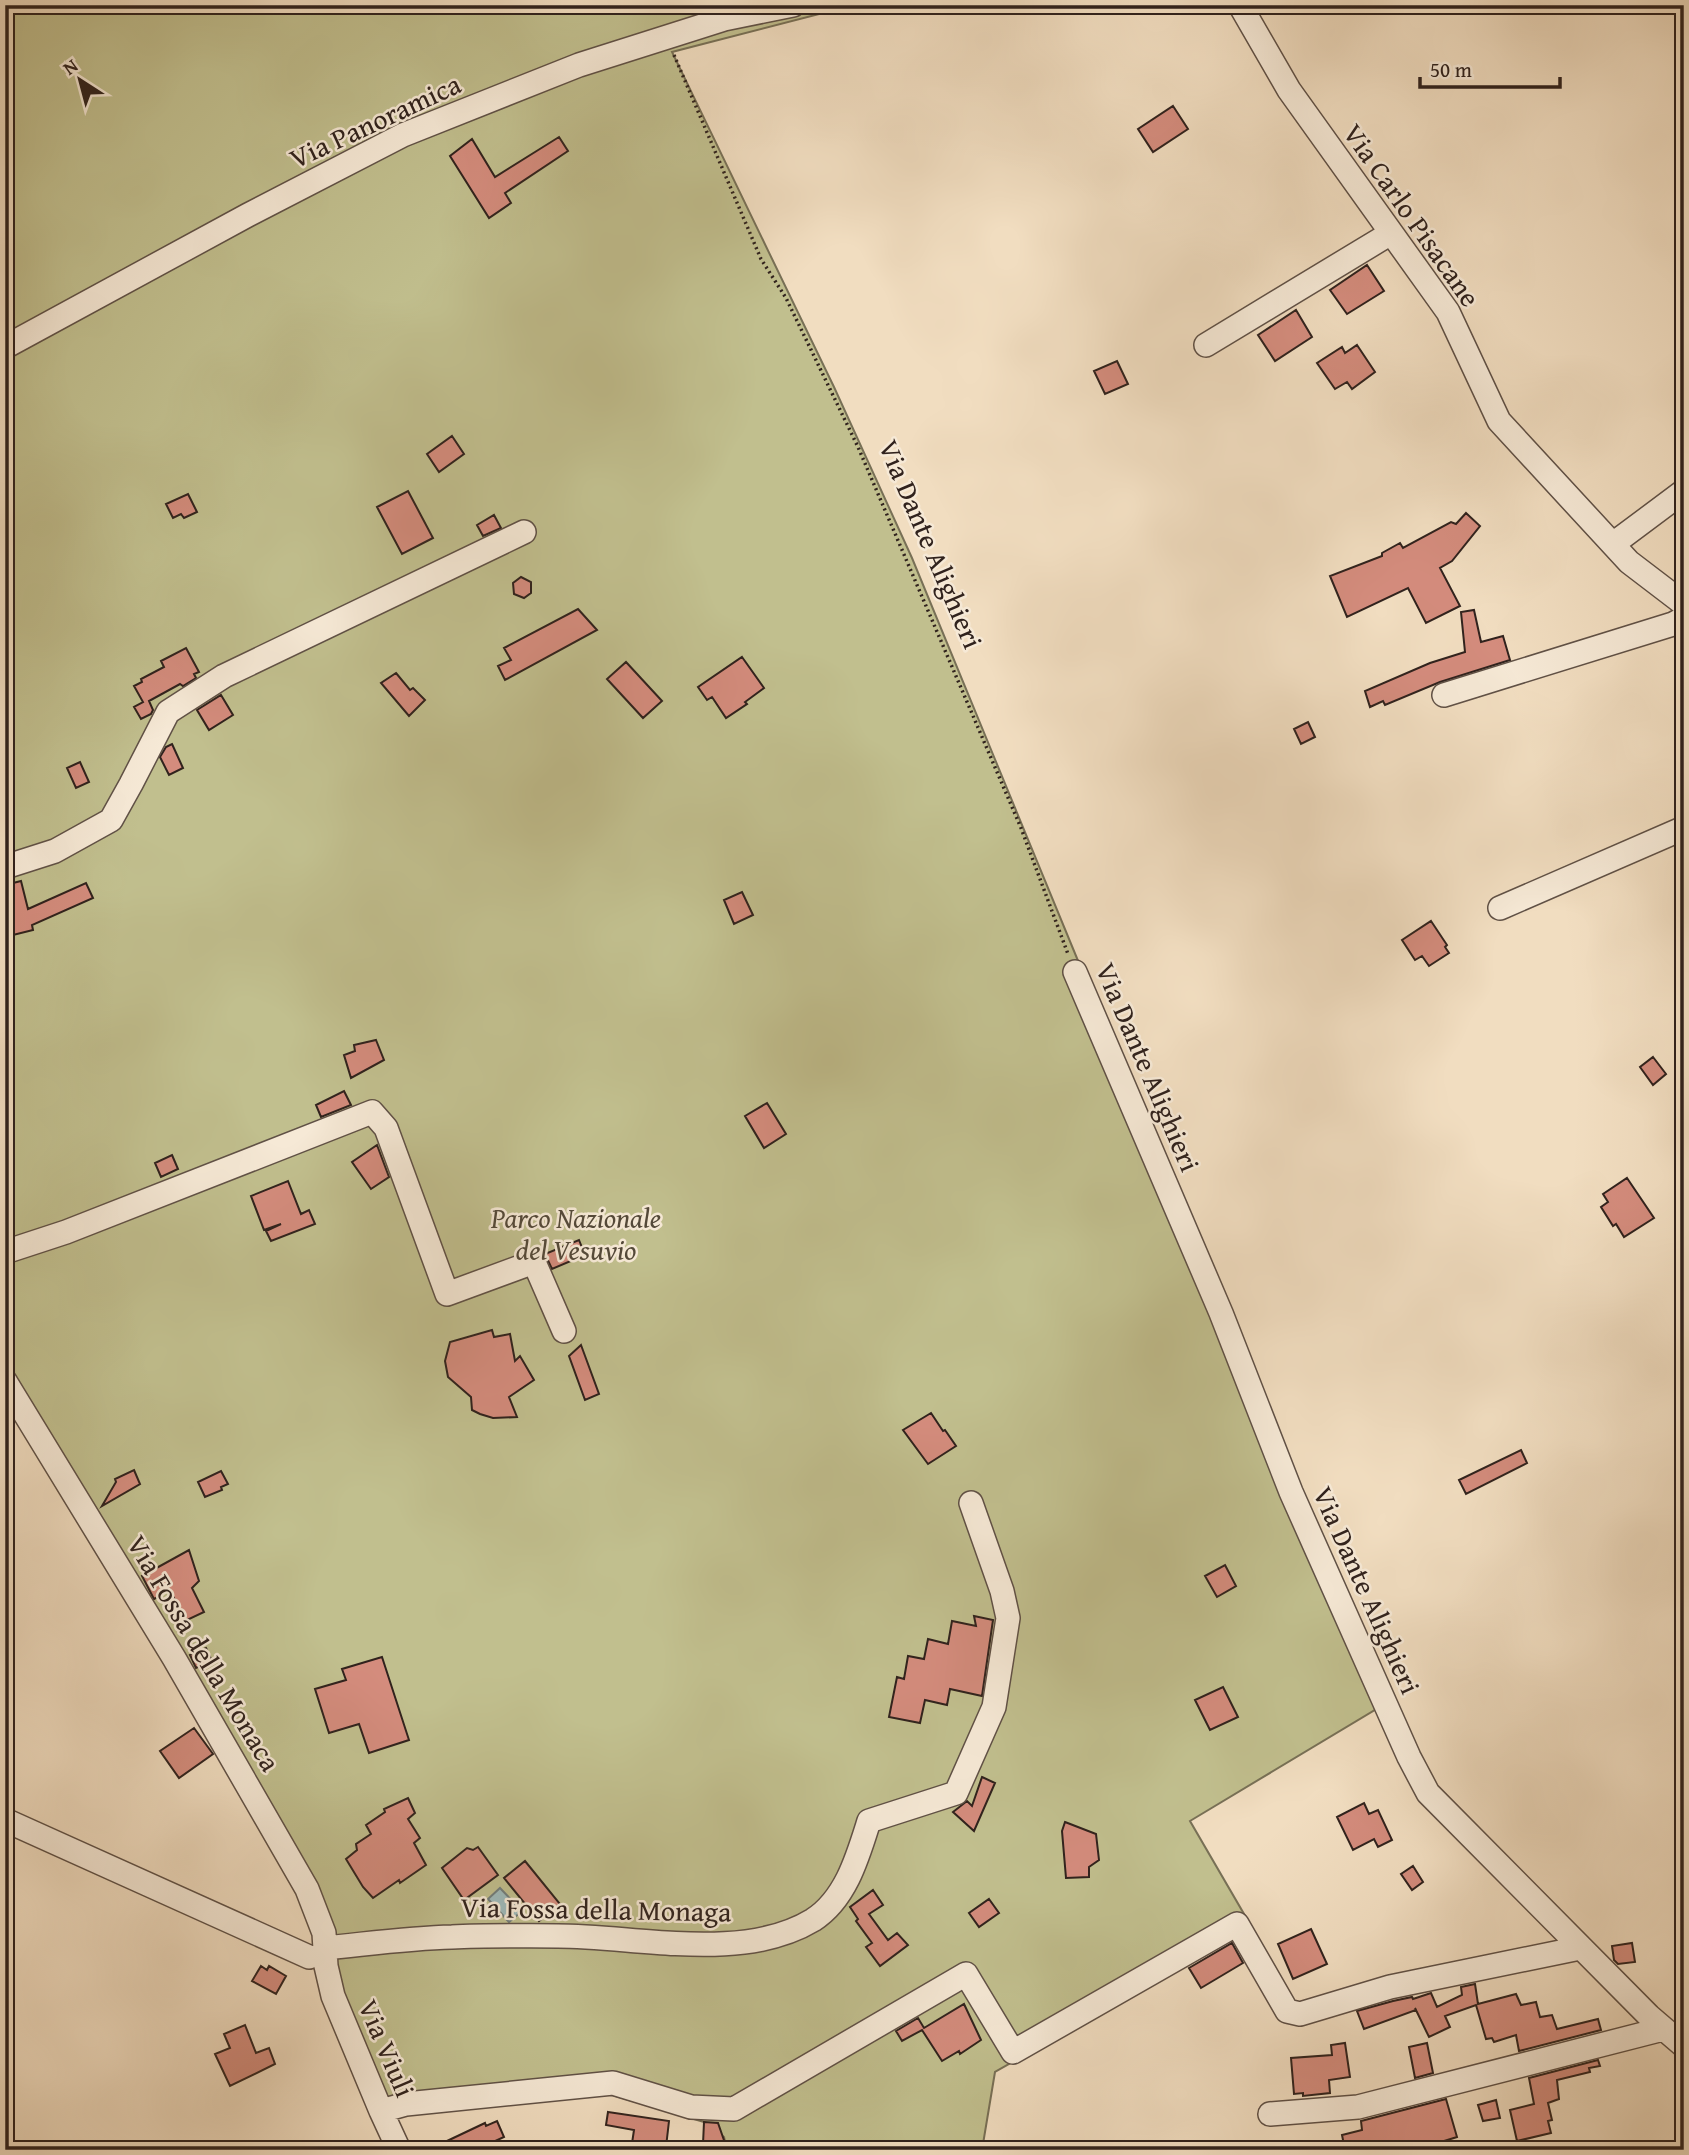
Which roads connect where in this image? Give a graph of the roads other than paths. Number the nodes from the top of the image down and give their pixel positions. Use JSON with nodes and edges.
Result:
{"nodes":[{"id":1,"x":793,"y":5,"type":"edge"},
{"id":2,"x":1240,"y":5,"type":"edge"},
{"id":3,"x":1391,"y":233,"type":"junction"},
{"id":4,"x":1206,"y":345,"type":"dead end"},
{"id":5,"x":5,"y":347,"type":"edge"},
{"id":6,"x":1684,"y":491,"type":"edge"},
{"id":7,"x":524,"y":532,"type":"dead end"},
{"id":8,"x":1613,"y":544,"type":"junction"},
{"id":9,"x":1684,"y":604,"type":"edge"},
{"id":10,"x":1684,"y":618,"type":"edge"},
{"id":11,"x":1444,"y":695,"type":"dead end"},
{"id":12,"x":1684,"y":828,"type":"edge"},
{"id":13,"x":5,"y":867,"type":"edge"},
{"id":14,"x":1500,"y":908,"type":"dead end"},
{"id":15,"x":1075,"y":972,"type":"road end"},
{"id":16,"x":5,"y":1252,"type":"edge"},
{"id":17,"x":564,"y":1331,"type":"dead end"},
{"id":18,"x":5,"y":1381,"type":"edge"},
{"id":19,"x":971,"y":1503,"type":"dead end"},
{"id":20,"x":5,"y":1820,"type":"edge"},
{"id":21,"x":1580,"y":1948,"type":"junction"},
{"id":22,"x":318,"y":1958,"type":"junction"},
{"id":23,"x":1664,"y":2029,"type":"junction"},
{"id":24,"x":1684,"y":2046,"type":"edge"},
{"id":25,"x":380,"y":2111,"type":"junction"},
{"id":26,"x":1270,"y":2114,"type":"dead end"},
{"id":27,"x":399,"y":2150,"type":"edge"}],
"edges":[{"from":1,"to":5,"type":"street","name":"Via Panoramica"},
{"from":2,"to":3,"type":"street","name":"Via Carlo Pisacane"},
{"from":3,"to":4,"type":"street"},
{"from":3,"to":8,"type":"street","name":"Via Carlo Pisacane"},
{"from":6,"to":8,"type":"street"},
{"from":7,"to":13,"type":"street"},
{"from":8,"to":9,"type":"street","name":"Via Carlo Pisacane"},
{"from":10,"to":11,"type":"street"},
{"from":12,"to":14,"type":"street"},
{"from":15,"to":21,"type":"street","name":"Via Dante Alighieri"},
{"from":16,"to":17,"type":"street"},
{"from":18,"to":22,"type":"street","name":"Via Fossa della Monaca"},
{"from":19,"to":22,"type":"street","name":"Via Fossa della Monaga"},
{"from":20,"to":22,"type":"street"},
{"from":21,"to":23,"type":"street","name":"Via Dante Alighieri"},
{"from":21,"to":25,"type":"street"},
{"from":22,"to":25,"type":"street","name":"Via Viuli"},
{"from":23,"to":24,"type":"street","name":"Via Dante Alighieri"},
{"from":23,"to":26,"type":"street"},
{"from":25,"to":27,"type":"street","name":"Via Viuli"}]}
